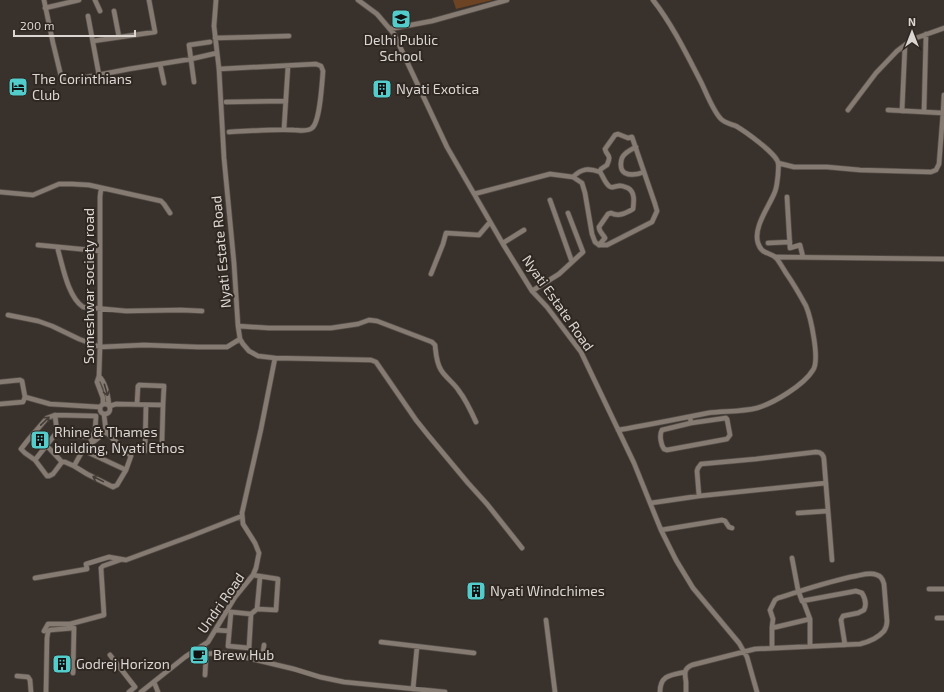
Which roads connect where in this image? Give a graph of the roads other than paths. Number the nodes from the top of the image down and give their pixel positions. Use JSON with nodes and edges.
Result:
{"nodes":[{"id":1,"x":44,"y":0,"type":"edge"},
{"id":2,"x":79,"y":0,"type":"edge"},
{"id":3,"x":95,"y":0,"type":"edge"},
{"id":4,"x":149,"y":0,"type":"edge"},
{"id":5,"x":216,"y":0,"type":"edge"},
{"id":6,"x":358,"y":0,"type":"edge"},
{"id":7,"x":507,"y":0,"type":"edge"},
{"id":8,"x":653,"y":0,"type":"edge"},
{"id":9,"x":45,"y":8,"type":"junction"},
{"id":10,"x":100,"y":11,"type":"dead end"},
{"id":11,"x":114,"y":11,"type":"dead end"},
{"id":12,"x":88,"y":16,"type":"dead end"},
{"id":13,"x":944,"y":28,"type":"edge"},
{"id":14,"x":390,"y":29,"type":"junction"},
{"id":15,"x":926,"y":34,"type":"junction"},
{"id":16,"x":289,"y":36,"type":"dead end"},
{"id":17,"x":119,"y":37,"type":"junction"},
{"id":18,"x":215,"y":38,"type":"junction"},
{"id":19,"x":93,"y":41,"type":"junction"},
{"id":20,"x":210,"y":42,"type":"dead end"},
{"id":21,"x":905,"y":45,"type":"junction"},
{"id":22,"x":217,"y":53,"type":"junction"},
{"id":23,"x":191,"y":59,"type":"junction"},
{"id":24,"x":160,"y":64,"type":"junction"},
{"id":25,"x":288,"y":66,"type":"junction"},
{"id":26,"x":219,"y":69,"type":"junction"},
{"id":27,"x":99,"y":75,"type":"junction"},
{"id":28,"x":194,"y":82,"type":"dead end"},
{"id":29,"x":164,"y":83,"type":"dead end"},
{"id":30,"x":944,"y":95,"type":"edge"},
{"id":31,"x":286,"y":101,"type":"junction"},
{"id":32,"x":226,"y":102,"type":"dead end"},
{"id":33,"x":848,"y":110,"type":"dead end"},
{"id":34,"x":888,"y":110,"type":"dead end"},
{"id":35,"x":902,"y":111,"type":"junction"},
{"id":36,"x":924,"y":112,"type":"junction"},
{"id":37,"x":943,"y":112,"type":"edge"},
{"id":38,"x":284,"y":129,"type":"junction"},
{"id":39,"x":230,"y":132,"type":"dead end"},
{"id":40,"x":636,"y":147,"type":"junction"},
{"id":41,"x":778,"y":162,"type":"junction"},
{"id":42,"x":600,"y":172,"type":"junction"},
{"id":43,"x":644,"y":172,"type":"junction"},
{"id":44,"x":573,"y":177,"type":"junction"},
{"id":45,"x":101,"y":188,"type":"junction"},
{"id":46,"x":0,"y":192,"type":"edge"},
{"id":47,"x":474,"y":194,"type":"junction"},
{"id":48,"x":787,"y":197,"type":"dead end"},
{"id":49,"x":550,"y":200,"type":"dead end"},
{"id":50,"x":170,"y":213,"type":"dead end"},
{"id":51,"x":568,"y":213,"type":"dead end"},
{"id":52,"x":490,"y":222,"type":"junction"},
{"id":53,"x":524,"y":230,"type":"dead end"},
{"id":54,"x":790,"y":242,"type":"junction"},
{"id":55,"x":503,"y":243,"type":"junction"},
{"id":56,"x":768,"y":243,"type":"dead end"},
{"id":57,"x":38,"y":245,"type":"dead end"},
{"id":58,"x":600,"y":245,"type":"junction"},
{"id":59,"x":59,"y":247,"type":"junction"},
{"id":60,"x":100,"y":251,"type":"junction"},
{"id":61,"x":776,"y":257,"type":"junction"},
{"id":62,"x":803,"y":257,"type":"junction"},
{"id":63,"x":944,"y":259,"type":"edge"},
{"id":64,"x":572,"y":262,"type":"junction"},
{"id":65,"x":430,"y":274,"type":"dead end"},
{"id":66,"x":532,"y":291,"type":"junction"},
{"id":67,"x":100,"y":308,"type":"junction"},
{"id":68,"x":202,"y":311,"type":"dead end"},
{"id":69,"x":8,"y":315,"type":"dead end"},
{"id":70,"x":238,"y":326,"type":"junction"},
{"id":71,"x":240,"y":339,"type":"junction"},
{"id":72,"x":100,"y":347,"type":"junction"},
{"id":73,"x":275,"y":358,"type":"junction"},
{"id":74,"x":0,"y":382,"type":"edge"},
{"id":75,"x":26,"y":397,"type":"junction"},
{"id":76,"x":0,"y":404,"type":"edge"},
{"id":77,"x":137,"y":404,"type":"junction"},
{"id":78,"x":146,"y":405,"type":"junction"},
{"id":79,"x":163,"y":405,"type":"junction"},
{"id":80,"x":105,"y":406,"type":"junction"},
{"id":81,"x":104,"y":414,"type":"junction"},
{"id":82,"x":55,"y":415,"type":"junction"},
{"id":83,"x":690,"y":417,"type":"junction"},
{"id":84,"x":476,"y":422,"type":"dead end"},
{"id":85,"x":691,"y":423,"type":"junction"},
{"id":86,"x":618,"y":430,"type":"junction"},
{"id":87,"x":57,"y":432,"type":"junction"},
{"id":88,"x":106,"y":432,"type":"junction"},
{"id":89,"x":91,"y":437,"type":"junction"},
{"id":90,"x":162,"y":441,"type":"dead end"},
{"id":91,"x":91,"y":443,"type":"junction"},
{"id":92,"x":47,"y":446,"type":"junction"},
{"id":93,"x":83,"y":450,"type":"junction"},
{"id":94,"x":145,"y":451,"type":"dead end"},
{"id":95,"x":35,"y":460,"type":"junction"},
{"id":96,"x":62,"y":462,"type":"junction"},
{"id":97,"x":74,"y":466,"type":"junction"},
{"id":98,"x":126,"y":470,"type":"junction"},
{"id":99,"x":826,"y":483,"type":"junction"},
{"id":100,"x":699,"y":496,"type":"junction"},
{"id":101,"x":651,"y":503,"type":"junction"},
{"id":102,"x":828,"y":511,"type":"junction"},
{"id":103,"x":798,"y":513,"type":"dead end"},
{"id":104,"x":242,"y":516,"type":"junction"},
{"id":105,"x":732,"y":528,"type":"dead end"},
{"id":106,"x":661,"y":530,"type":"junction"},
{"id":107,"x":522,"y":548,"type":"dead end"},
{"id":108,"x":792,"y":558,"type":"dead end"},
{"id":109,"x":122,"y":559,"type":"junction"},
{"id":110,"x":832,"y":560,"type":"dead end"},
{"id":111,"x":254,"y":575,"type":"junction"},
{"id":112,"x":260,"y":577,"type":"junction"},
{"id":113,"x":35,"y":578,"type":"dead end"},
{"id":114,"x":929,"y":589,"type":"dead end"},
{"id":115,"x":944,"y":589,"type":"edge"},
{"id":116,"x":798,"y":592,"type":"junction"},
{"id":117,"x":802,"y":601,"type":"junction"},
{"id":118,"x":257,"y":609,"type":"junction"},
{"id":119,"x":251,"y":614,"type":"junction"},
{"id":120,"x":937,"y":618,"type":"dead end"},
{"id":121,"x":944,"y":618,"type":"edge"},
{"id":122,"x":810,"y":619,"type":"junction"},
{"id":123,"x":546,"y":620,"type":"dead end"},
{"id":124,"x":772,"y":628,"type":"junction"},
{"id":125,"x":216,"y":630,"type":"junction"},
{"id":126,"x":44,"y":631,"type":"dead end"},
{"id":127,"x":229,"y":632,"type":"junction"},
{"id":128,"x":381,"y":642,"type":"dead end"},
{"id":129,"x":204,"y":645,"type":"junction"},
{"id":130,"x":264,"y":645,"type":"dead end"},
{"id":131,"x":845,"y":645,"type":"junction"},
{"id":132,"x":810,"y":646,"type":"junction"},
{"id":133,"x":417,"y":647,"type":"junction"},
{"id":134,"x":772,"y":648,"type":"junction"},
{"id":135,"x":744,"y":652,"type":"junction"},
{"id":136,"x":474,"y":653,"type":"dead end"},
{"id":137,"x":206,"y":654,"type":"junction"},
{"id":138,"x":110,"y":655,"type":"dead end"},
{"id":139,"x":262,"y":661,"type":"junction"},
{"id":140,"x":685,"y":672,"type":"junction"},
{"id":141,"x":73,"y":673,"type":"dead end"},
{"id":142,"x":205,"y":675,"type":"dead end"},
{"id":143,"x":17,"y":676,"type":"dead end"},
{"id":144,"x":154,"y":682,"type":"junction"},
{"id":145,"x":413,"y":689,"type":"junction"},
{"id":146,"x":396,"y":690,"type":"edge"},
{"id":147,"x":31,"y":692,"type":"edge"},
{"id":148,"x":46,"y":692,"type":"edge"},
{"id":149,"x":129,"y":692,"type":"edge"},
{"id":150,"x":141,"y":692,"type":"edge"},
{"id":151,"x":158,"y":692,"type":"edge"},
{"id":152,"x":445,"y":692,"type":"edge"},
{"id":153,"x":555,"y":692,"type":"edge"},
{"id":154,"x":660,"y":692,"type":"edge"},
{"id":155,"x":686,"y":692,"type":"edge"},
{"id":156,"x":757,"y":692,"type":"edge"}],
"edges":[{"from":1,"to":9,"type":"street"},
{"from":2,"to":9,"type":"street"},
{"from":3,"to":10,"type":"street"},
{"from":4,"to":17,"type":"street"},
{"from":5,"to":18,"type":"street","name":"Nyati Estate Road"},
{"from":6,"to":14,"type":"street","name":"Nyati Estate Road"},
{"from":7,"to":14,"type":"street"},
{"from":8,"to":41,"type":"street"},
{"from":9,"to":27,"type":"street"},
{"from":11,"to":17,"type":"street"},
{"from":12,"to":19,"type":"street"},
{"from":13,"to":15,"type":"street"},
{"from":14,"to":47,"type":"street","name":"Nyati Estate Road"},
{"from":15,"to":21,"type":"street"},
{"from":15,"to":36,"type":"street"},
{"from":16,"to":18,"type":"street"},
{"from":17,"to":19,"type":"street"},
{"from":18,"to":22,"type":"street","name":"Nyati Estate Road"},
{"from":19,"to":27,"type":"street"},
{"from":20,"to":23,"type":"street"},
{"from":21,"to":33,"type":"street"},
{"from":21,"to":35,"type":"street"},
{"from":22,"to":23,"type":"street"},
{"from":22,"to":26,"type":"street","name":"Nyati Estate Road"},
{"from":23,"to":24,"type":"street"},
{"from":23,"to":28,"type":"street"},
{"from":24,"to":27,"type":"street"},
{"from":24,"to":29,"type":"street"},
{"from":25,"to":26,"type":"street"},
{"from":25,"to":31,"type":"street"},
{"from":25,"to":38,"type":"street"},
{"from":26,"to":70,"type":"street","name":"Nyati Estate Road"},
{"from":30,"to":37,"type":"street"},
{"from":31,"to":32,"type":"street"},
{"from":31,"to":38,"type":"street"},
{"from":34,"to":35,"type":"street"},
{"from":35,"to":36,"type":"street"},
{"from":36,"to":37,"type":"street"},
{"from":37,"to":41,"type":"street"},
{"from":38,"to":39,"type":"street"},
{"from":40,"to":42,"type":"street"},
{"from":40,"to":43,"type":"street"},
{"from":40,"to":43,"type":"street"},
{"from":41,"to":61,"type":"street"},
{"from":42,"to":44,"type":"street"},
{"from":42,"to":58,"type":"street"},
{"from":43,"to":58,"type":"street"},
{"from":44,"to":47,"type":"street"},
{"from":44,"to":58,"type":"street"},
{"from":45,"to":46,"type":"street"},
{"from":45,"to":50,"type":"street"},
{"from":45,"to":60,"type":"street","name":"Someshwar society road"},
{"from":47,"to":52,"type":"street","name":"Nyati Estate Road"},
{"from":48,"to":54,"type":"street"},
{"from":49,"to":64,"type":"street"},
{"from":51,"to":64,"type":"street"},
{"from":52,"to":55,"type":"street","name":"Nyati Estate Road"},
{"from":52,"to":65,"type":"street"},
{"from":53,"to":55,"type":"street"},
{"from":54,"to":56,"type":"street"},
{"from":54,"to":62,"type":"street"},
{"from":55,"to":66,"type":"street","name":"Nyati Estate Road"},
{"from":57,"to":59,"type":"street"},
{"from":59,"to":60,"type":"street"},
{"from":59,"to":67,"type":"street"},
{"from":60,"to":67,"type":"street","name":"Someshwar society road"},
{"from":61,"to":62,"type":"street"},
{"from":61,"to":83,"type":"street"},
{"from":62,"to":63,"type":"street"},
{"from":64,"to":66,"type":"street"},
{"from":66,"to":86,"type":"street","name":"Nyati Estate Road"},
{"from":67,"to":68,"type":"street"},
{"from":67,"to":72,"type":"street","name":"Someshwar society road"},
{"from":69,"to":72,"type":"street"},
{"from":70,"to":71,"type":"street","name":"Nyati Estate Road"},
{"from":70,"to":84,"type":"street"},
{"from":71,"to":72,"type":"street"},
{"from":71,"to":73,"type":"street"},
{"from":72,"to":80,"type":"street","name":"Someshwar society road"},
{"from":73,"to":104,"type":"street"},
{"from":73,"to":107,"type":"street"},
{"from":74,"to":75,"type":"street"},
{"from":75,"to":76,"type":"street"},
{"from":75,"to":80,"type":"street"},
{"from":77,"to":78,"type":"street"},
{"from":77,"to":79,"type":"street"},
{"from":77,"to":80,"type":"street"},
{"from":78,"to":79,"type":"street"},
{"from":78,"to":94,"type":"street"},
{"from":79,"to":90,"type":"street"},
{"from":80,"to":81,"type":"street","name":"Someshwar society road"},
{"from":80,"to":81,"type":"street"},
{"from":81,"to":88,"type":"street"},
{"from":82,"to":87,"type":"street"},
{"from":82,"to":89,"type":"street"},
{"from":95,"to":82,"type":"street","one_way":true},
{"from":83,"to":85,"type":"street"},
{"from":83,"to":86,"type":"street"},
{"from":85,"to":85,"type":"street"},
{"from":86,"to":101,"type":"street","name":"Nyati Estate Road"},
{"from":87,"to":89,"type":"street"},
{"from":87,"to":92,"type":"street"},
{"from":88,"to":91,"type":"street"},
{"from":88,"to":98,"type":"street"},
{"from":89,"to":91,"type":"street"},
{"from":91,"to":93,"type":"street"},
{"from":92,"to":95,"type":"street"},
{"from":92,"to":96,"type":"street"},
{"from":93,"to":97,"type":"street"},
{"from":93,"to":98,"type":"street"},
{"from":95,"to":96,"type":"street"},
{"from":96,"to":97,"type":"street"},
{"from":98,"to":97,"type":"street","one_way":true},
{"from":99,"to":100,"type":"street"},
{"from":99,"to":100,"type":"street"},
{"from":99,"to":102,"type":"street"},
{"from":100,"to":101,"type":"street"},
{"from":101,"to":106,"type":"street","name":"Nyati Estate Road"},
{"from":102,"to":103,"type":"street"},
{"from":102,"to":110,"type":"street"},
{"from":104,"to":109,"type":"street"},
{"from":104,"to":111,"type":"street","name":"Undri Road"},
{"from":105,"to":106,"type":"street"},
{"from":106,"to":135,"type":"street","name":"Nyati Estate Road"},
{"from":108,"to":116,"type":"street"},
{"from":109,"to":113,"type":"street"},
{"from":109,"to":126,"type":"street"},
{"from":111,"to":112,"type":"street"},
{"from":111,"to":125,"type":"street","name":"Undri Road"},
{"from":112,"to":118,"type":"street"},
{"from":112,"to":118,"type":"street"},
{"from":114,"to":115,"type":"street"},
{"from":116,"to":117,"type":"street"},
{"from":116,"to":124,"type":"street"},
{"from":116,"to":131,"type":"street"},
{"from":117,"to":122,"type":"street"},
{"from":117,"to":131,"type":"street"},
{"from":118,"to":119,"type":"street"},
{"from":119,"to":127,"type":"street"},
{"from":119,"to":127,"type":"street"},
{"from":120,"to":121,"type":"street"},
{"from":122,"to":124,"type":"street"},
{"from":122,"to":132,"type":"street"},
{"from":123,"to":153,"type":"street"},
{"from":124,"to":134,"type":"street"},
{"from":125,"to":127,"type":"street"},
{"from":125,"to":129,"type":"street","name":"Undri Road"},
{"from":128,"to":133,"type":"street"},
{"from":129,"to":137,"type":"street"},
{"from":129,"to":144,"type":"street","name":"Undri Road"},
{"from":130,"to":139,"type":"street"},
{"from":131,"to":132,"type":"street"},
{"from":132,"to":134,"type":"street"},
{"from":133,"to":136,"type":"street"},
{"from":133,"to":145,"type":"street"},
{"from":134,"to":135,"type":"street"},
{"from":135,"to":140,"type":"street"},
{"from":135,"to":156,"type":"street","name":"Nyati Estate Road"},
{"from":137,"to":139,"type":"street"},
{"from":137,"to":142,"type":"street"},
{"from":138,"to":149,"type":"street"},
{"from":139,"to":146,"type":"street"},
{"from":140,"to":154,"type":"street"},
{"from":140,"to":155,"type":"street"},
{"from":141,"to":148,"type":"street"},
{"from":143,"to":147,"type":"street"},
{"from":144,"to":150,"type":"street","name":"Undri Road"},
{"from":144,"to":151,"type":"street"},
{"from":145,"to":146,"type":"street"},
{"from":145,"to":152,"type":"street"}]}
